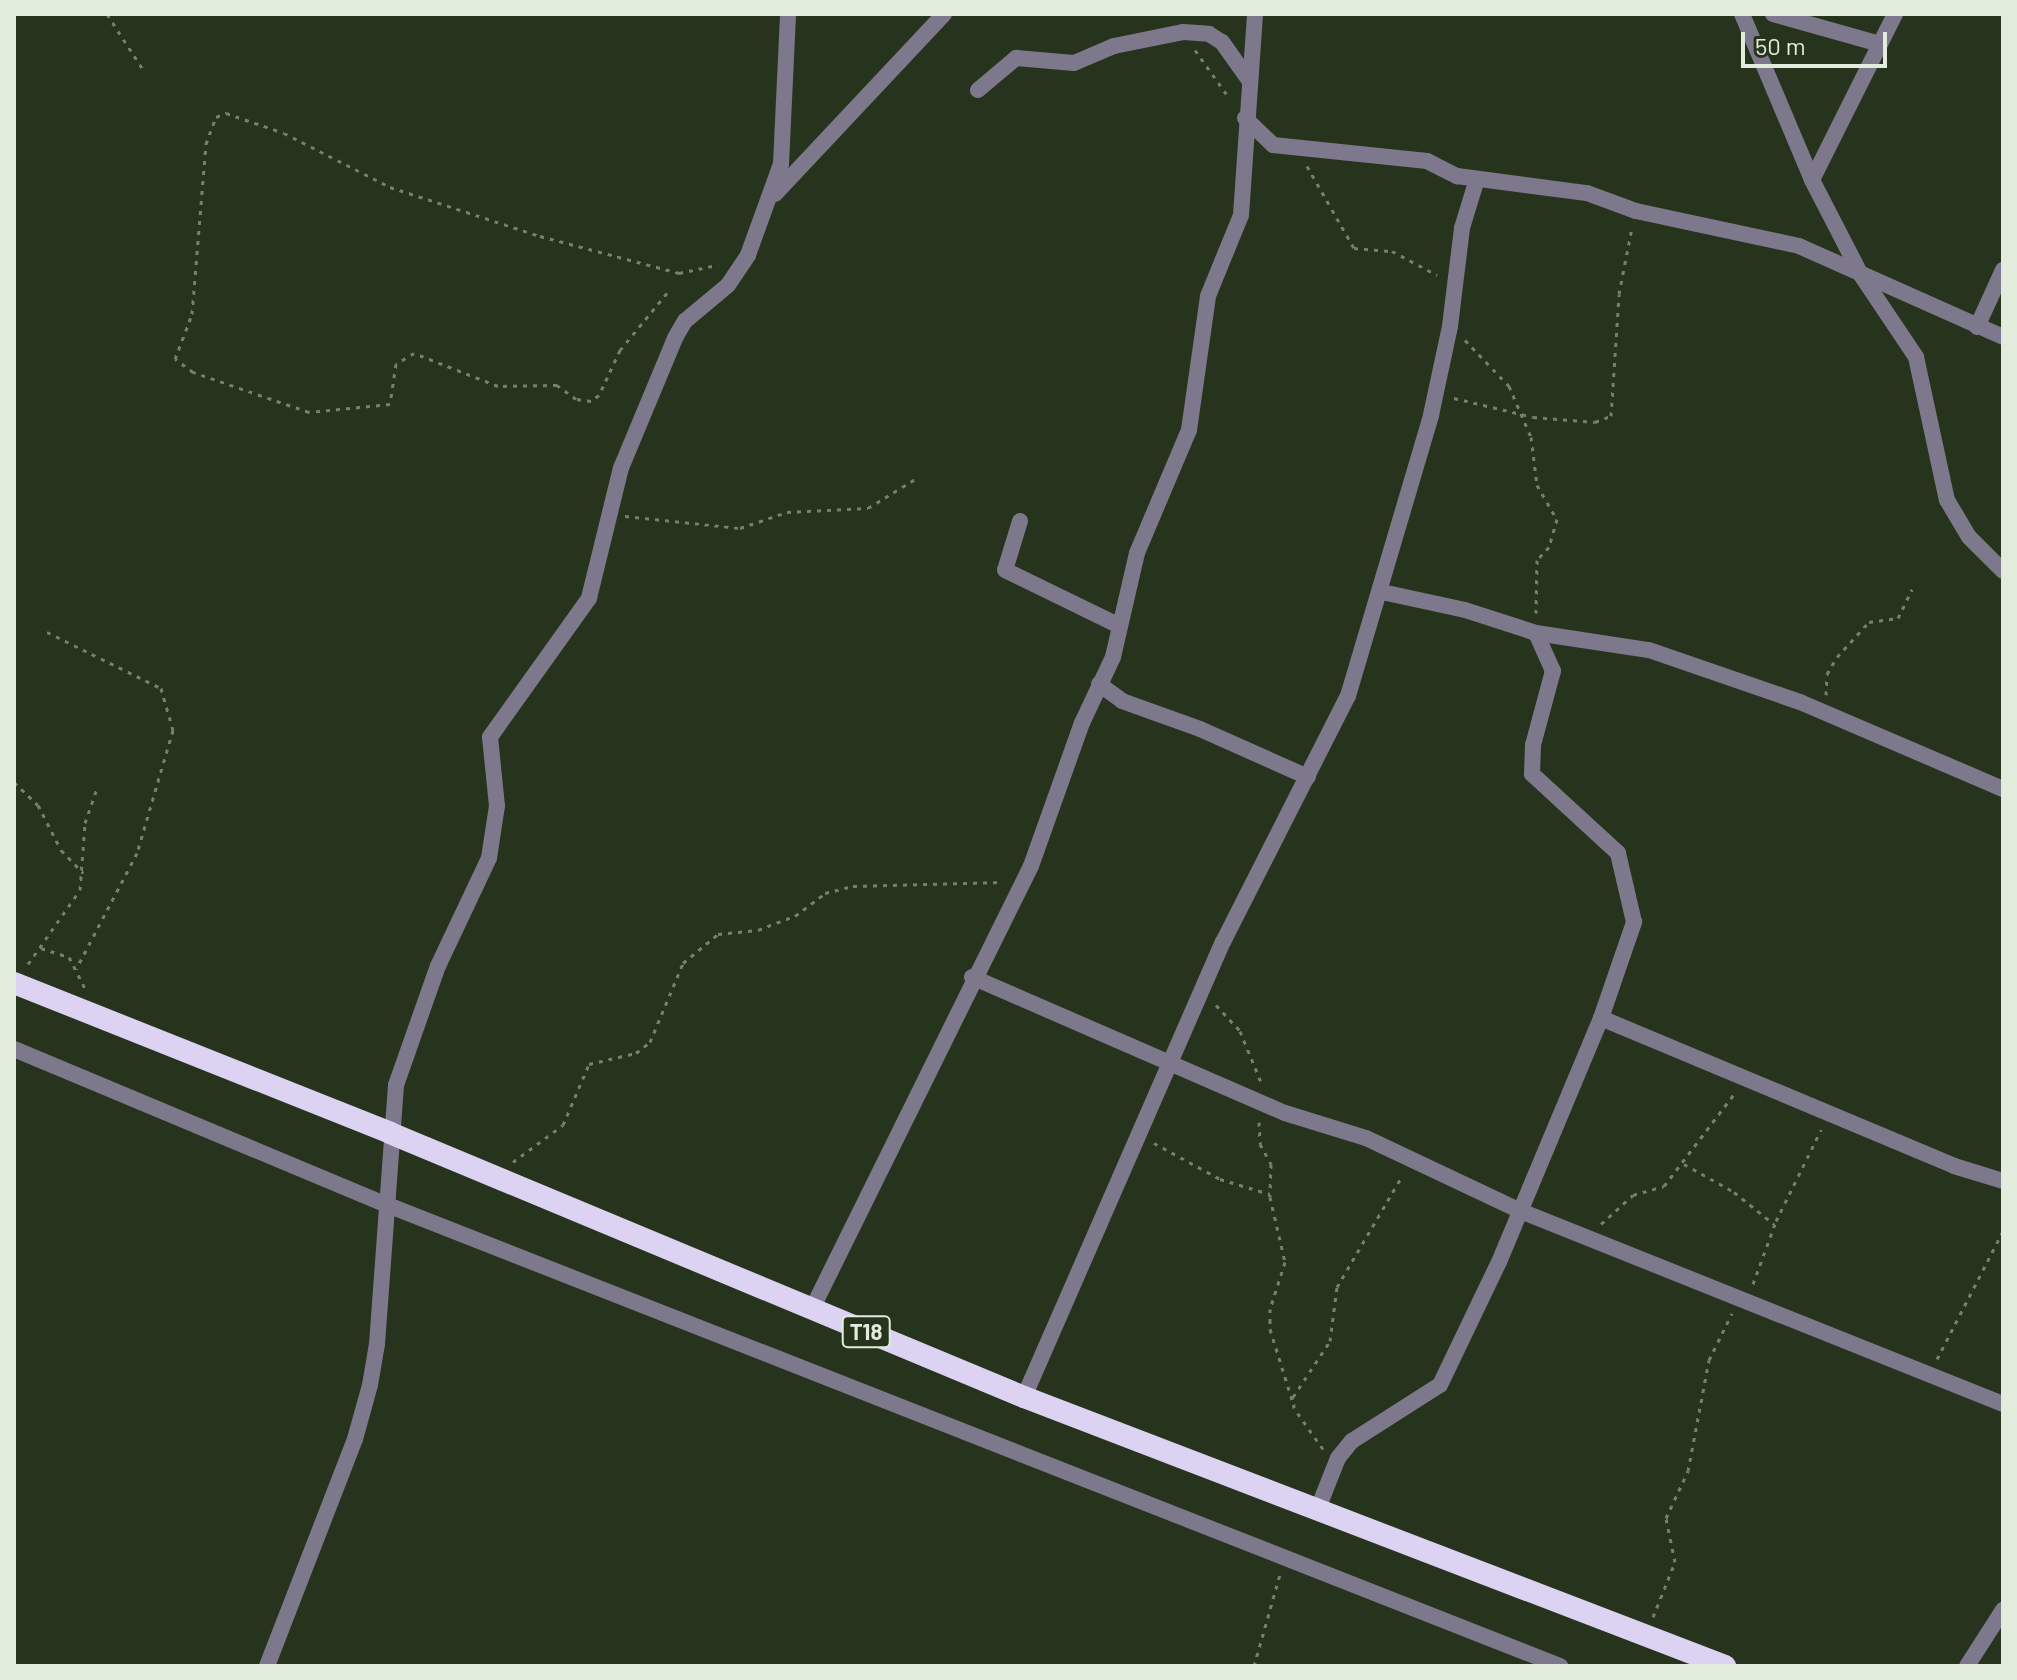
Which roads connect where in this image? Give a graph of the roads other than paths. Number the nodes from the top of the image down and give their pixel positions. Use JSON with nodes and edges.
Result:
{"nodes":[{"id":1,"x":788,"y":14,"type":"edge"},
{"id":2,"x":944,"y":14,"type":"edge"},
{"id":3,"x":1255,"y":14,"type":"edge"},
{"id":4,"x":1742,"y":14,"type":"edge"},
{"id":5,"x":1773,"y":14,"type":"edge"},
{"id":6,"x":1895,"y":14,"type":"edge"},
{"id":7,"x":1880,"y":44,"type":"junction"},
{"id":8,"x":1249,"y":80,"type":"junction"},
{"id":9,"x":978,"y":90,"type":"dead end"},
{"id":10,"x":1245,"y":118,"type":"junction"},
{"id":11,"x":1477,"y":179,"type":"junction"},
{"id":12,"x":1812,"y":180,"type":"junction"},
{"id":13,"x":765,"y":203,"type":"junction"},
{"id":14,"x":2003,"y":270,"type":"edge"},
{"id":15,"x":1861,"y":275,"type":"junction"},
{"id":16,"x":1977,"y":327,"type":"junction"},
{"id":17,"x":2003,"y":337,"type":"edge"},
{"id":18,"x":1020,"y":521,"type":"dead end"},
{"id":19,"x":2003,"y":571,"type":"edge"},
{"id":20,"x":1382,"y":592,"type":"junction"},
{"id":21,"x":1118,"y":625,"type":"junction"},
{"id":22,"x":1536,"y":633,"type":"junction"},
{"id":23,"x":1099,"y":684,"type":"junction"},
{"id":24,"x":1308,"y":777,"type":"junction"},
{"id":25,"x":2003,"y":789,"type":"edge"},
{"id":26,"x":972,"y":977,"type":"junction"},
{"id":27,"x":14,"y":983,"type":"edge"},
{"id":28,"x":1601,"y":1018,"type":"junction"},
{"id":29,"x":14,"y":1049,"type":"edge"},
{"id":30,"x":1170,"y":1060,"type":"junction"},
{"id":31,"x":390,"y":1133,"type":"junction"},
{"id":32,"x":2003,"y":1181,"type":"edge"},
{"id":33,"x":385,"y":1204,"type":"junction"},
{"id":34,"x":1518,"y":1210,"type":"junction"},
{"id":35,"x":812,"y":1309,"type":"junction"},
{"id":36,"x":1024,"y":1397,"type":"junction"},
{"id":37,"x":2003,"y":1404,"type":"edge"},
{"id":38,"x":1317,"y":1511,"type":"junction"},
{"id":39,"x":2003,"y":1610,"type":"edge"},
{"id":40,"x":267,"y":1666,"type":"edge"},
{"id":41,"x":1560,"y":1666,"type":"edge"},
{"id":42,"x":1725,"y":1666,"type":"edge"},
{"id":43,"x":1967,"y":1666,"type":"edge"}],
"edges":[{"from":1,"to":13,"type":"street"},
{"from":2,"to":13,"type":"street"},
{"from":3,"to":8,"type":"street"},
{"from":4,"to":12,"type":"street"},
{"from":5,"to":7,"type":"street"},
{"from":6,"to":7,"type":"street"},
{"from":7,"to":12,"type":"street"},
{"from":8,"to":9,"type":"street"},
{"from":8,"to":10,"type":"street"},
{"from":10,"to":11,"type":"street"},
{"from":10,"to":21,"type":"street"},
{"from":11,"to":15,"type":"street"},
{"from":11,"to":20,"type":"street"},
{"from":12,"to":15,"type":"street"},
{"from":13,"to":31,"type":"street"},
{"from":14,"to":16,"type":"street"},
{"from":15,"to":16,"type":"street"},
{"from":15,"to":19,"type":"street"},
{"from":16,"to":17,"type":"street"},
{"from":18,"to":21,"type":"street"},
{"from":20,"to":22,"type":"street"},
{"from":20,"to":24,"type":"street"},
{"from":21,"to":23,"type":"street"},
{"from":22,"to":25,"type":"street"},
{"from":22,"to":28,"type":"street"},
{"from":23,"to":24,"type":"street"},
{"from":23,"to":26,"type":"street"},
{"from":24,"to":30,"type":"street"},
{"from":26,"to":30,"type":"street"},
{"from":26,"to":35,"type":"street"},
{"from":27,"to":31,"type":"highway","number":"T18"},
{"from":28,"to":32,"type":"street"},
{"from":28,"to":34,"type":"street"},
{"from":29,"to":33,"type":"street"},
{"from":30,"to":34,"type":"street"},
{"from":30,"to":36,"type":"street"},
{"from":31,"to":33,"type":"street"},
{"from":31,"to":35,"type":"highway","number":"T18"},
{"from":33,"to":40,"type":"street"},
{"from":33,"to":41,"type":"street"},
{"from":34,"to":37,"type":"street"},
{"from":34,"to":38,"type":"street"},
{"from":35,"to":36,"type":"highway","number":"T18"},
{"from":36,"to":38,"type":"highway","number":"T18"},
{"from":38,"to":42,"type":"highway","number":"T18"},
{"from":39,"to":43,"type":"street"}]}
